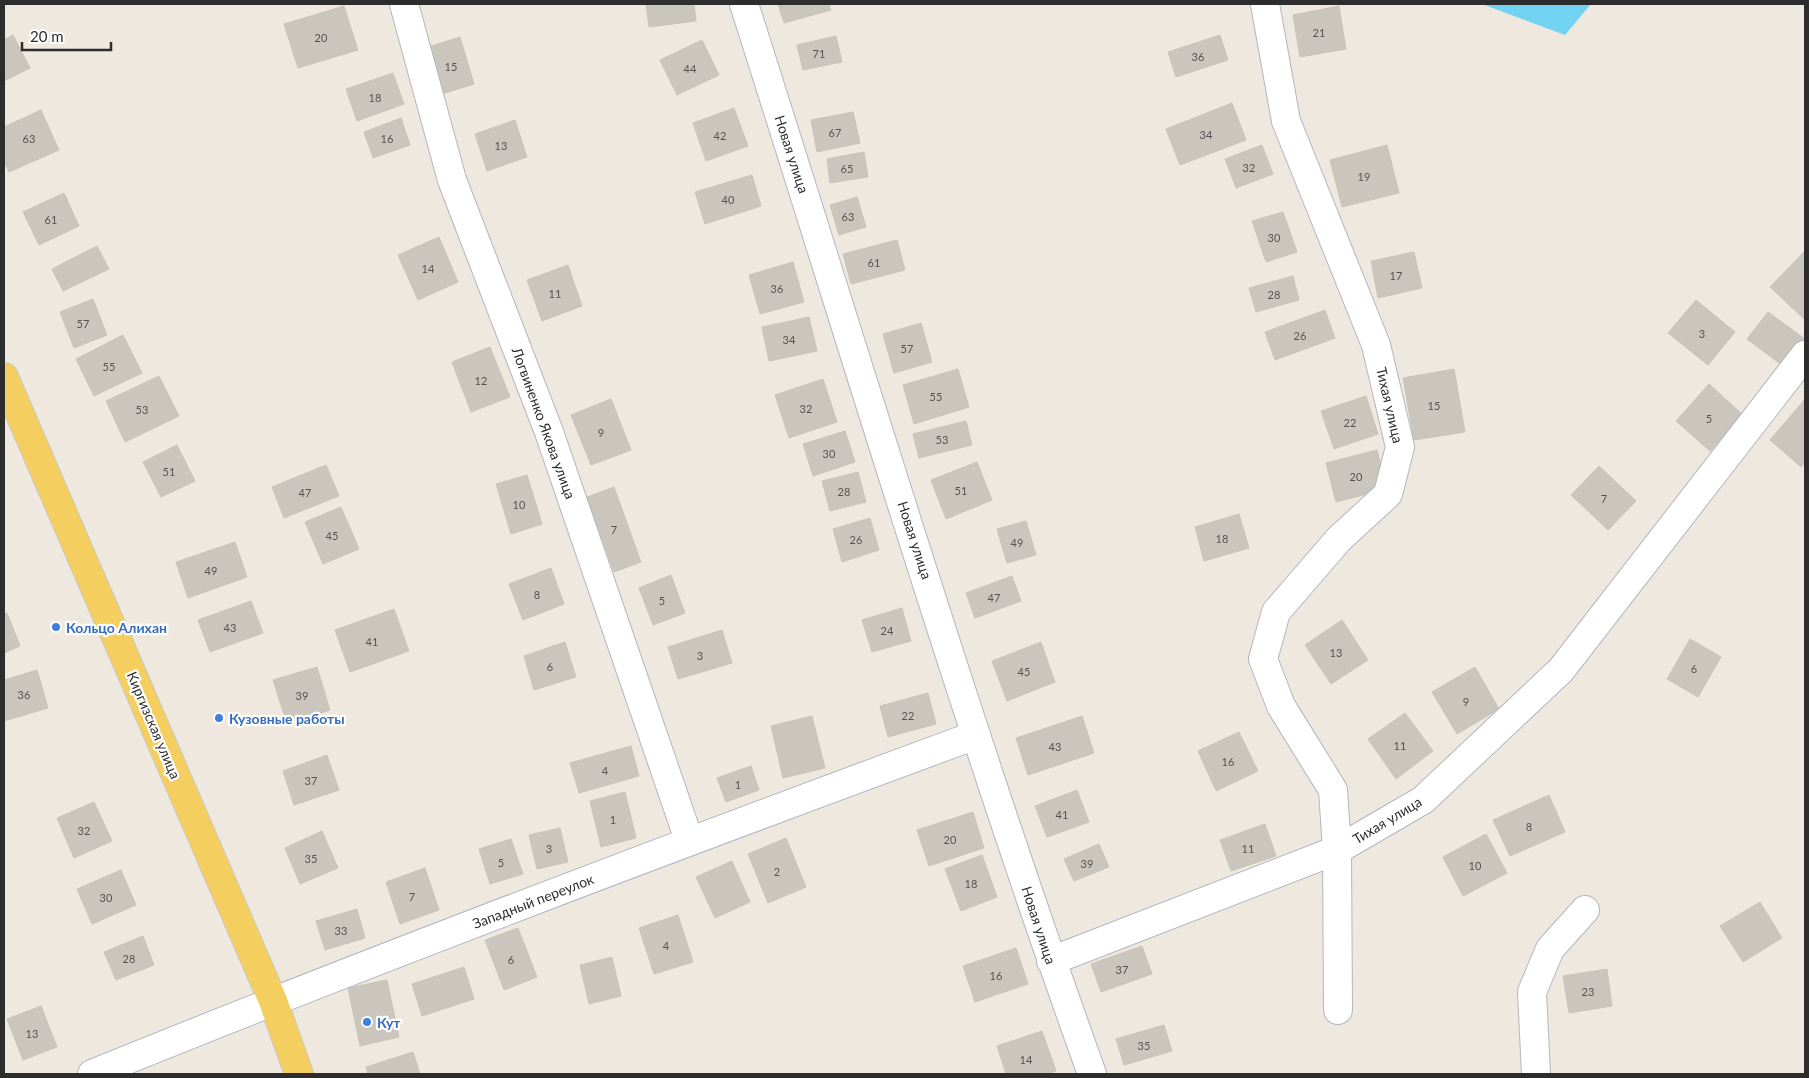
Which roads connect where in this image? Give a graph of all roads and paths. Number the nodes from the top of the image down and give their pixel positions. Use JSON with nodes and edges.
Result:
{"nodes":[{"id":1,"x":404,"y":4,"type":"edge"},
{"id":2,"x":744,"y":4,"type":"edge"},
{"id":3,"x":1265,"y":4,"type":"edge"},
{"id":4,"x":1805,"y":355,"type":"edge"},
{"id":5,"x":5,"y":383,"type":"edge"},
{"id":6,"x":976,"y":735,"type":"junction"},
{"id":7,"x":689,"y":840,"type":"junction"},
{"id":8,"x":1337,"y":850,"type":"junction"},
{"id":9,"x":1585,"y":910,"type":"dead end"},
{"id":10,"x":1051,"y":962,"type":"junction"},
{"id":11,"x":273,"y":1001,"type":"junction"},
{"id":12,"x":1338,"y":1010,"type":"dead end"},
{"id":13,"x":92,"y":1074,"type":"edge"},
{"id":14,"x":298,"y":1074,"type":"edge"},
{"id":15,"x":1092,"y":1074,"type":"edge"},
{"id":16,"x":1536,"y":1074,"type":"edge"}],
"edges":[{"from":1,"to":7,"type":"street","name":"Логвиненко Якова улица"},
{"from":2,"to":6,"type":"street","name":"Новая улица"},
{"from":3,"to":8,"type":"street","name":"Тихая улица"},
{"from":4,"to":8,"type":"street","name":"Тихая улица"},
{"from":5,"to":11,"type":"main road","name":"Киргизская улица"},
{"from":6,"to":7,"type":"street","name":"Западный переулок"},
{"from":6,"to":10,"type":"street","name":"Новая улица"},
{"from":7,"to":11,"type":"street","name":"Западный переулок"},
{"from":8,"to":10,"type":"street","name":"Тихая улица"},
{"from":8,"to":12,"type":"street","name":"Тихая улица"},
{"from":9,"to":16,"type":"street"},
{"from":10,"to":15,"type":"street","name":"Новая улица"},
{"from":11,"to":13,"type":"street","name":"Западный переулок"},
{"from":11,"to":14,"type":"main road","name":"Киргизская улица"}]}
